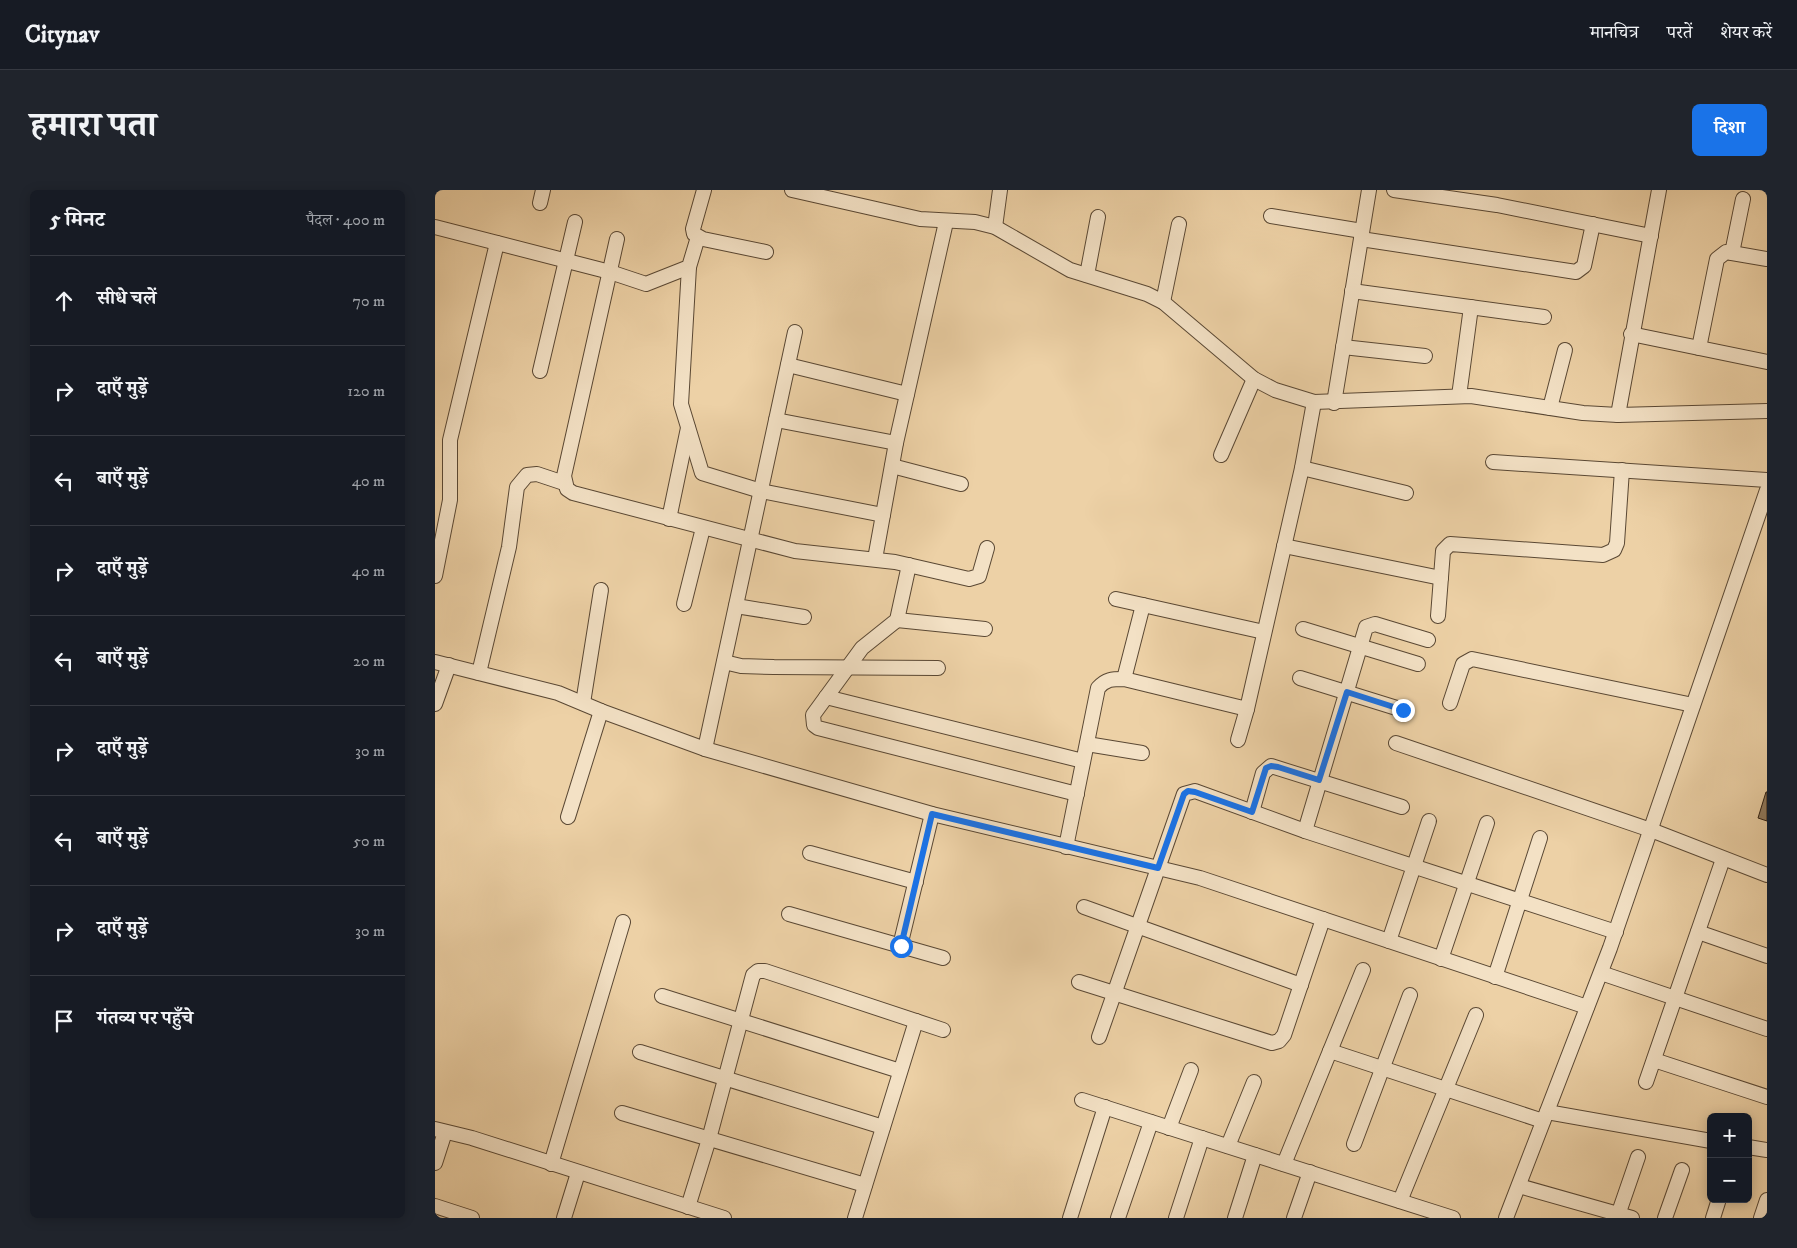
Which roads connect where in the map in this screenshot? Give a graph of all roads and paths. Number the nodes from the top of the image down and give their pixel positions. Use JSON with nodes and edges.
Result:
{"nodes":[{"id":1,"x":704,"y":190,"type":"edge"},
{"id":2,"x":792,"y":190,"type":"edge"},
{"id":3,"x":1000,"y":190,"type":"edge"},
{"id":4,"x":1369,"y":190,"type":"edge"},
{"id":5,"x":1394,"y":190,"type":"edge"},
{"id":6,"x":1659,"y":190,"type":"edge"},
{"id":7,"x":1743,"y":199,"type":"dead end"},
{"id":8,"x":1271,"y":216,"type":"dead end"},
{"id":9,"x":1098,"y":217,"type":"dead end"},
{"id":10,"x":575,"y":222,"type":"dead end"},
{"id":11,"x":946,"y":222,"type":"junction"},
{"id":12,"x":1179,"y":224,"type":"dead end"},
{"id":13,"x":1593,"y":224,"type":"junction"},
{"id":14,"x":435,"y":227,"type":"edge"},
{"id":15,"x":995,"y":227,"type":"junction"},
{"id":16,"x":1361,"y":235,"type":"junction"},
{"id":17,"x":1651,"y":236,"type":"junction"},
{"id":18,"x":698,"y":238,"type":"junction"},
{"id":19,"x":617,"y":239,"type":"dead end"},
{"id":20,"x":497,"y":243,"type":"junction"},
{"id":21,"x":766,"y":252,"type":"dead end"},
{"id":22,"x":1732,"y":253,"type":"junction"},
{"id":23,"x":1767,"y":259,"type":"edge"},
{"id":24,"x":566,"y":261,"type":"junction"},
{"id":25,"x":689,"y":267,"type":"junction"},
{"id":26,"x":610,"y":272,"type":"junction"},
{"id":27,"x":1087,"y":275,"type":"junction"},
{"id":28,"x":1352,"y":291,"type":"junction"},
{"id":29,"x":1163,"y":302,"type":"junction"},
{"id":30,"x":1471,"y":307,"type":"junction"},
{"id":31,"x":1544,"y":317,"type":"dead end"},
{"id":32,"x":795,"y":332,"type":"dead end"},
{"id":33,"x":1631,"y":334,"type":"junction"},
{"id":34,"x":1343,"y":347,"type":"junction"},
{"id":35,"x":1699,"y":348,"type":"junction"},
{"id":36,"x":1565,"y":350,"type":"dead end"},
{"id":37,"x":1425,"y":356,"type":"dead end"},
{"id":38,"x":1767,"y":362,"type":"edge"},
{"id":39,"x":788,"y":366,"type":"junction"},
{"id":40,"x":540,"y":371,"type":"dead end"},
{"id":41,"x":1254,"y":379,"type":"junction"},
{"id":42,"x":907,"y":394,"type":"junction"},
{"id":43,"x":1459,"y":396,"type":"junction"},
{"id":44,"x":1314,"y":402,"type":"junction"},
{"id":45,"x":1334,"y":403,"type":"junction"},
{"id":46,"x":1550,"y":408,"type":"junction"},
{"id":47,"x":1767,"y":411,"type":"edge"},
{"id":48,"x":1618,"y":415,"type":"junction"},
{"id":49,"x":776,"y":420,"type":"junction"},
{"id":50,"x":688,"y":428,"type":"junction"},
{"id":51,"x":896,"y":443,"type":"junction"},
{"id":52,"x":1221,"y":456,"type":"dead end"},
{"id":53,"x":1493,"y":462,"type":"dead end"},
{"id":54,"x":892,"y":466,"type":"junction"},
{"id":55,"x":1302,"y":468,"type":"junction"},
{"id":56,"x":1622,"y":470,"type":"junction"},
{"id":57,"x":1767,"y":480,"type":"edge"},
{"id":58,"x":564,"y":483,"type":"junction"},
{"id":59,"x":961,"y":484,"type":"dead end"},
{"id":60,"x":1767,"y":490,"type":"edge"},
{"id":61,"x":761,"y":491,"type":"junction"},
{"id":62,"x":1406,"y":493,"type":"dead end"},
{"id":63,"x":883,"y":515,"type":"junction"},
{"id":64,"x":669,"y":519,"type":"junction"},
{"id":65,"x":703,"y":528,"type":"junction"},
{"id":66,"x":750,"y":541,"type":"junction"},
{"id":67,"x":1284,"y":546,"type":"junction"},
{"id":68,"x":987,"y":548,"type":"dead end"},
{"id":69,"x":875,"y":559,"type":"junction"},
{"id":70,"x":909,"y":565,"type":"junction"},
{"id":71,"x":435,"y":576,"type":"edge"},
{"id":72,"x":1441,"y":578,"type":"junction"},
{"id":73,"x":601,"y":590,"type":"dead end"},
{"id":74,"x":1117,"y":598,"type":"dead end"},
{"id":75,"x":684,"y":604,"type":"dead end"},
{"id":76,"x":1143,"y":605,"type":"junction"},
{"id":77,"x":736,"y":606,"type":"junction"},
{"id":78,"x":1438,"y":616,"type":"dead end"},
{"id":79,"x":804,"y":617,"type":"dead end"},
{"id":80,"x":897,"y":620,"type":"junction"},
{"id":81,"x":1303,"y":629,"type":"dead end"},
{"id":82,"x":985,"y":630,"type":"dead end"},
{"id":83,"x":1264,"y":632,"type":"junction"},
{"id":84,"x":1428,"y":640,"type":"dead end"},
{"id":85,"x":1361,"y":647,"type":"junction"},
{"id":86,"x":435,"y":662,"type":"edge"},
{"id":87,"x":724,"y":662,"type":"junction"},
{"id":88,"x":1417,"y":664,"type":"dead end"},
{"id":89,"x":449,"y":665,"type":"junction"},
{"id":90,"x":847,"y":668,"type":"junction"},
{"id":91,"x":938,"y":668,"type":"dead end"},
{"id":92,"x":479,"y":673,"type":"junction"},
{"id":93,"x":1299,"y":678,"type":"dead end"},
{"id":94,"x":1123,"y":679,"type":"junction"},
{"id":95,"x":1347,"y":692,"type":"junction"},
{"id":96,"x":827,"y":697,"type":"junction"},
{"id":97,"x":583,"y":703,"type":"junction"},
{"id":98,"x":1450,"y":703,"type":"dead end"},
{"id":99,"x":435,"y":704,"type":"edge"},
{"id":100,"x":1693,"y":705,"type":"junction"},
{"id":101,"x":1247,"y":710,"type":"junction"},
{"id":102,"x":1403,"y":710,"type":"dead end"},
{"id":103,"x":601,"y":712,"type":"junction"},
{"id":104,"x":1238,"y":740,"type":"dead end"},
{"id":105,"x":1087,"y":744,"type":"junction"},
{"id":106,"x":1396,"y":744,"type":"dead end"},
{"id":107,"x":705,"y":749,"type":"junction"},
{"id":108,"x":1143,"y":753,"type":"dead end"},
{"id":109,"x":1083,"y":761,"type":"junction"},
{"id":110,"x":1319,"y":780,"type":"junction"},
{"id":111,"x":1077,"y":794,"type":"junction"},
{"id":112,"x":1402,"y":807,"type":"dead end"},
{"id":113,"x":1252,"y":812,"type":"junction"},
{"id":114,"x":932,"y":814,"type":"junction"},
{"id":115,"x":568,"y":817,"type":"dead end"},
{"id":116,"x":1429,"y":821,"type":"dead end"},
{"id":117,"x":1487,"y":823,"type":"dead end"},
{"id":118,"x":1651,"y":830,"type":"junction"},
{"id":119,"x":1305,"y":831,"type":"junction"},
{"id":120,"x":1540,"y":838,"type":"dead end"},
{"id":121,"x":1066,"y":848,"type":"junction"},
{"id":122,"x":810,"y":853,"type":"dead end"},
{"id":123,"x":1723,"y":859,"type":"junction"},
{"id":124,"x":1413,"y":867,"type":"junction"},
{"id":125,"x":1158,"y":868,"type":"junction"},
{"id":126,"x":1767,"y":875,"type":"edge"},
{"id":127,"x":916,"y":882,"type":"junction"},
{"id":128,"x":1467,"y":884,"type":"junction"},
{"id":129,"x":1520,"y":901,"type":"junction"},
{"id":130,"x":1084,"y":907,"type":"dead end"},
{"id":131,"x":789,"y":914,"type":"dead end"},
{"id":132,"x":1323,"y":919,"type":"junction"},
{"id":133,"x":623,"y":922,"type":"dead end"},
{"id":134,"x":1137,"y":926,"type":"junction"},
{"id":135,"x":1616,"y":932,"type":"junction"},
{"id":136,"x":1698,"y":932,"type":"junction"},
{"id":137,"x":1389,"y":941,"type":"junction"},
{"id":138,"x":901,"y":946,"type":"junction"},
{"id":139,"x":1767,"y":956,"type":"edge"},
{"id":140,"x":943,"y":958,"type":"dead end"},
{"id":141,"x":1441,"y":959,"type":"junction"},
{"id":142,"x":1363,"y":970,"type":"dead end"},
{"id":143,"x":1601,"y":973,"type":"junction"},
{"id":144,"x":1495,"y":977,"type":"junction"},
{"id":145,"x":1079,"y":982,"type":"dead end"},
{"id":146,"x":1301,"y":986,"type":"junction"},
{"id":147,"x":1113,"y":993,"type":"junction"},
{"id":148,"x":1410,"y":995,"type":"dead end"},
{"id":149,"x":662,"y":996,"type":"dead end"},
{"id":150,"x":1675,"y":998,"type":"junction"},
{"id":151,"x":1587,"y":1007,"type":"junction"},
{"id":152,"x":1476,"y":1015,"type":"dead end"},
{"id":153,"x":741,"y":1021,"type":"junction"},
{"id":154,"x":916,"y":1021,"type":"junction"},
{"id":155,"x":1767,"y":1029,"type":"edge"},
{"id":156,"x":943,"y":1030,"type":"dead end"},
{"id":157,"x":1099,"y":1037,"type":"dead end"},
{"id":158,"x":640,"y":1052,"type":"dead end"},
{"id":159,"x":1330,"y":1052,"type":"junction"},
{"id":160,"x":1654,"y":1060,"type":"junction"},
{"id":161,"x":1383,"y":1068,"type":"junction"},
{"id":162,"x":1191,"y":1070,"type":"dead end"},
{"id":163,"x":900,"y":1071,"type":"junction"},
{"id":164,"x":724,"y":1077,"type":"junction"},
{"id":165,"x":1254,"y":1082,"type":"dead end"},
{"id":166,"x":1646,"y":1082,"type":"dead end"},
{"id":167,"x":1446,"y":1089,"type":"junction"},
{"id":168,"x":1767,"y":1098,"type":"edge"},
{"id":169,"x":1082,"y":1100,"type":"dead end"},
{"id":170,"x":1105,"y":1107,"type":"junction"},
{"id":171,"x":622,"y":1113,"type":"dead end"},
{"id":172,"x":1545,"y":1117,"type":"junction"},
{"id":173,"x":1151,"y":1122,"type":"junction"},
{"id":174,"x":883,"y":1127,"type":"junction"},
{"id":175,"x":1169,"y":1128,"type":"junction"},
{"id":176,"x":440,"y":1130,"type":"edge"},
{"id":177,"x":1202,"y":1138,"type":"junction"},
{"id":178,"x":709,"y":1139,"type":"junction"},
{"id":179,"x":1707,"y":1140,"type":"edge"},
{"id":180,"x":1354,"y":1144,"type":"dead end"},
{"id":181,"x":1228,"y":1146,"type":"junction"},
{"id":182,"x":1752,"y":1148,"type":"edge"},
{"id":183,"x":1767,"y":1150,"type":"edge"},
{"id":184,"x":1255,"y":1155,"type":"junction"},
{"id":185,"x":1638,"y":1157,"type":"dead end"},
{"id":186,"x":435,"y":1163,"type":"edge"},
{"id":187,"x":551,"y":1164,"type":"junction"},
{"id":188,"x":1284,"y":1164,"type":"junction"},
{"id":189,"x":1682,"y":1170,"type":"dead end"},
{"id":190,"x":1310,"y":1172,"type":"junction"},
{"id":191,"x":578,"y":1173,"type":"junction"},
{"id":192,"x":865,"y":1186,"type":"junction"},
{"id":193,"x":1519,"y":1186,"type":"junction"},
{"id":194,"x":1767,"y":1200,"type":"edge"},
{"id":195,"x":1400,"y":1201,"type":"junction"},
{"id":196,"x":1718,"y":1203,"type":"edge"},
{"id":197,"x":435,"y":1206,"type":"edge"},
{"id":198,"x":688,"y":1207,"type":"junction"},
{"id":199,"x":1617,"y":1216,"type":"edge"},
{"id":200,"x":472,"y":1218,"type":"edge"},
{"id":201,"x":563,"y":1218,"type":"edge"},
{"id":202,"x":724,"y":1218,"type":"edge"},
{"id":203,"x":855,"y":1218,"type":"edge"},
{"id":204,"x":1070,"y":1218,"type":"edge"},
{"id":205,"x":1118,"y":1218,"type":"edge"},
{"id":206,"x":1176,"y":1218,"type":"edge"},
{"id":207,"x":1235,"y":1218,"type":"edge"},
{"id":208,"x":1294,"y":1218,"type":"edge"},
{"id":209,"x":1453,"y":1218,"type":"edge"},
{"id":210,"x":1506,"y":1218,"type":"edge"},
{"id":211,"x":1632,"y":1218,"type":"edge"},
{"id":212,"x":1665,"y":1218,"type":"edge"},
{"id":213,"x":1713,"y":1218,"type":"edge"},
{"id":214,"x":1761,"y":1218,"type":"edge"}],
"edges":[{"from":1,"to":18,"type":"street"},
{"from":2,"to":11,"type":"street"},
{"from":3,"to":15,"type":"street"},
{"from":4,"to":16,"type":"street"},
{"from":5,"to":13,"type":"street"},
{"from":6,"to":17,"type":"street"},
{"from":7,"to":22,"type":"street"},
{"from":8,"to":16,"type":"street"},
{"from":9,"to":27,"type":"street"},
{"from":10,"to":24,"type":"street"},
{"from":11,"to":15,"type":"street"},
{"from":11,"to":42,"type":"street"},
{"from":12,"to":29,"type":"street"},
{"from":13,"to":16,"type":"street"},
{"from":13,"to":17,"type":"street"},
{"from":14,"to":20,"type":"street"},
{"from":15,"to":27,"type":"street"},
{"from":16,"to":28,"type":"street"},
{"from":17,"to":33,"type":"street"},
{"from":18,"to":21,"type":"street"},
{"from":18,"to":25,"type":"street"},
{"from":19,"to":26,"type":"street"},
{"from":20,"to":24,"type":"street"},
{"from":20,"to":71,"type":"street"},
{"from":22,"to":23,"type":"street"},
{"from":22,"to":35,"type":"street"},
{"from":24,"to":26,"type":"street"},
{"from":24,"to":40,"type":"street"},
{"from":25,"to":26,"type":"street"},
{"from":25,"to":50,"type":"street"},
{"from":26,"to":58,"type":"street"},
{"from":27,"to":29,"type":"street"},
{"from":28,"to":30,"type":"street"},
{"from":28,"to":34,"type":"street"},
{"from":29,"to":41,"type":"street"},
{"from":30,"to":31,"type":"street"},
{"from":30,"to":43,"type":"street"},
{"from":32,"to":39,"type":"street"},
{"from":33,"to":35,"type":"street"},
{"from":33,"to":48,"type":"street"},
{"from":34,"to":37,"type":"street"},
{"from":34,"to":45,"type":"street"},
{"from":35,"to":38,"type":"street"},
{"from":36,"to":46,"type":"street"},
{"from":39,"to":42,"type":"street"},
{"from":39,"to":49,"type":"street"},
{"from":41,"to":44,"type":"street"},
{"from":41,"to":52,"type":"street"},
{"from":42,"to":51,"type":"street"},
{"from":43,"to":45,"type":"street"},
{"from":43,"to":46,"type":"street"},
{"from":44,"to":45,"type":"street"},
{"from":44,"to":55,"type":"street"},
{"from":46,"to":48,"type":"street"},
{"from":47,"to":48,"type":"street"},
{"from":49,"to":51,"type":"street"},
{"from":49,"to":61,"type":"street"},
{"from":50,"to":61,"type":"street"},
{"from":50,"to":64,"type":"street"},
{"from":51,"to":54,"type":"street"},
{"from":53,"to":56,"type":"street"},
{"from":54,"to":59,"type":"street"},
{"from":54,"to":63,"type":"street"},
{"from":55,"to":62,"type":"street"},
{"from":55,"to":67,"type":"street"},
{"from":56,"to":57,"type":"street"},
{"from":56,"to":72,"type":"street"},
{"from":58,"to":64,"type":"street"},
{"from":58,"to":92,"type":"street"},
{"from":60,"to":100,"type":"street"},
{"from":61,"to":63,"type":"street"},
{"from":61,"to":66,"type":"street"},
{"from":63,"to":69,"type":"street"},
{"from":64,"to":65,"type":"street"},
{"from":65,"to":66,"type":"street"},
{"from":65,"to":75,"type":"street"},
{"from":66,"to":69,"type":"street"},
{"from":66,"to":77,"type":"street"},
{"from":67,"to":72,"type":"street"},
{"from":67,"to":83,"type":"street"},
{"from":68,"to":70,"type":"street"},
{"from":69,"to":70,"type":"street"},
{"from":70,"to":80,"type":"street"},
{"from":72,"to":78,"type":"street"},
{"from":73,"to":97,"type":"street"},
{"from":74,"to":76,"type":"street"},
{"from":76,"to":83,"type":"street"},
{"from":76,"to":94,"type":"street"},
{"from":77,"to":79,"type":"street"},
{"from":77,"to":87,"type":"street"},
{"from":80,"to":82,"type":"street"},
{"from":80,"to":90,"type":"street"},
{"from":81,"to":85,"type":"street"},
{"from":83,"to":101,"type":"street"},
{"from":84,"to":85,"type":"street"},
{"from":85,"to":88,"type":"street"},
{"from":85,"to":95,"type":"street"},
{"from":86,"to":89,"type":"street"},
{"from":87,"to":90,"type":"street"},
{"from":87,"to":107,"type":"street"},
{"from":89,"to":92,"type":"street"},
{"from":89,"to":99,"type":"street"},
{"from":90,"to":91,"type":"street"},
{"from":90,"to":96,"type":"street"},
{"from":92,"to":97,"type":"street"},
{"from":93,"to":95,"type":"street"},
{"from":94,"to":101,"type":"street"},
{"from":94,"to":105,"type":"street"},
{"from":95,"to":102,"type":"street"},
{"from":95,"to":110,"type":"street"},
{"from":96,"to":109,"type":"street"},
{"from":96,"to":111,"type":"street"},
{"from":97,"to":103,"type":"street"},
{"from":98,"to":100,"type":"street"},
{"from":100,"to":118,"type":"street"},
{"from":101,"to":104,"type":"street"},
{"from":103,"to":107,"type":"street"},
{"from":103,"to":115,"type":"street"},
{"from":105,"to":108,"type":"street"},
{"from":105,"to":109,"type":"street"},
{"from":106,"to":118,"type":"street"},
{"from":107,"to":114,"type":"street"},
{"from":109,"to":111,"type":"street"},
{"from":110,"to":112,"type":"street"},
{"from":110,"to":113,"type":"street"},
{"from":110,"to":119,"type":"street"},
{"from":111,"to":121,"type":"street"},
{"from":113,"to":119,"type":"street"},
{"from":113,"to":125,"type":"street"},
{"from":114,"to":121,"type":"street"},
{"from":114,"to":127,"type":"street"},
{"from":116,"to":124,"type":"street"},
{"from":117,"to":128,"type":"street"},
{"from":118,"to":123,"type":"street"},
{"from":118,"to":135,"type":"street"},
{"from":119,"to":124,"type":"street"},
{"from":120,"to":129,"type":"street"},
{"from":121,"to":125,"type":"street"},
{"from":122,"to":127,"type":"street"},
{"from":123,"to":126,"type":"street"},
{"from":123,"to":136,"type":"street"},
{"from":124,"to":128,"type":"street"},
{"from":124,"to":137,"type":"street"},
{"from":125,"to":132,"type":"street"},
{"from":125,"to":134,"type":"street"},
{"from":127,"to":138,"type":"street"},
{"from":128,"to":129,"type":"street"},
{"from":128,"to":141,"type":"street"},
{"from":129,"to":135,"type":"street"},
{"from":129,"to":144,"type":"street"},
{"from":130,"to":134,"type":"street"},
{"from":131,"to":138,"type":"street"},
{"from":132,"to":137,"type":"street"},
{"from":132,"to":146,"type":"street"},
{"from":133,"to":187,"type":"street"},
{"from":134,"to":146,"type":"street"},
{"from":134,"to":147,"type":"street"},
{"from":135,"to":143,"type":"street"},
{"from":136,"to":139,"type":"street"},
{"from":136,"to":150,"type":"street"},
{"from":137,"to":141,"type":"street"},
{"from":138,"to":140,"type":"street"},
{"from":141,"to":144,"type":"street"},
{"from":142,"to":159,"type":"street"},
{"from":143,"to":150,"type":"street"},
{"from":143,"to":151,"type":"street"},
{"from":144,"to":151,"type":"street"},
{"from":145,"to":147,"type":"street"},
{"from":146,"to":147,"type":"street"},
{"from":147,"to":157,"type":"street"},
{"from":148,"to":161,"type":"street"},
{"from":149,"to":153,"type":"street"},
{"from":150,"to":155,"type":"street"},
{"from":150,"to":160,"type":"street"},
{"from":151,"to":172,"type":"street"},
{"from":152,"to":167,"type":"street"},
{"from":153,"to":154,"type":"street"},
{"from":153,"to":163,"type":"street"},
{"from":153,"to":164,"type":"street"},
{"from":154,"to":156,"type":"street"},
{"from":154,"to":163,"type":"street"},
{"from":158,"to":164,"type":"street"},
{"from":159,"to":161,"type":"street"},
{"from":159,"to":188,"type":"street"},
{"from":160,"to":166,"type":"street"},
{"from":160,"to":168,"type":"street"},
{"from":161,"to":167,"type":"street"},
{"from":161,"to":180,"type":"street"},
{"from":162,"to":175,"type":"street"},
{"from":163,"to":174,"type":"street"},
{"from":164,"to":174,"type":"street"},
{"from":164,"to":178,"type":"street"},
{"from":165,"to":181,"type":"street"},
{"from":167,"to":172,"type":"street"},
{"from":167,"to":195,"type":"street"},
{"from":169,"to":170,"type":"street"},
{"from":170,"to":173,"type":"street"},
{"from":170,"to":204,"type":"street"},
{"from":171,"to":178,"type":"street"},
{"from":172,"to":179,"type":"street"},
{"from":172,"to":193,"type":"street"},
{"from":173,"to":175,"type":"street"},
{"from":173,"to":205,"type":"street"},
{"from":174,"to":192,"type":"street"},
{"from":175,"to":177,"type":"street"},
{"from":176,"to":186,"type":"street"},
{"from":176,"to":187,"type":"street"},
{"from":177,"to":181,"type":"street"},
{"from":177,"to":206,"type":"street"},
{"from":178,"to":192,"type":"street"},
{"from":178,"to":198,"type":"street"},
{"from":181,"to":184,"type":"street"},
{"from":182,"to":183,"type":"street"},
{"from":184,"to":188,"type":"street"},
{"from":184,"to":207,"type":"street"},
{"from":185,"to":199,"type":"street"},
{"from":187,"to":191,"type":"street"},
{"from":188,"to":190,"type":"street"},
{"from":189,"to":212,"type":"street"},
{"from":190,"to":195,"type":"street"},
{"from":190,"to":208,"type":"street"},
{"from":191,"to":198,"type":"street"},
{"from":191,"to":201,"type":"street"},
{"from":192,"to":203,"type":"street"},
{"from":193,"to":199,"type":"street"},
{"from":193,"to":210,"type":"street"},
{"from":194,"to":214,"type":"street"},
{"from":195,"to":209,"type":"street"},
{"from":196,"to":213,"type":"street"},
{"from":197,"to":200,"type":"street"},
{"from":198,"to":202,"type":"street"},
{"from":199,"to":211,"type":"street"}]}
